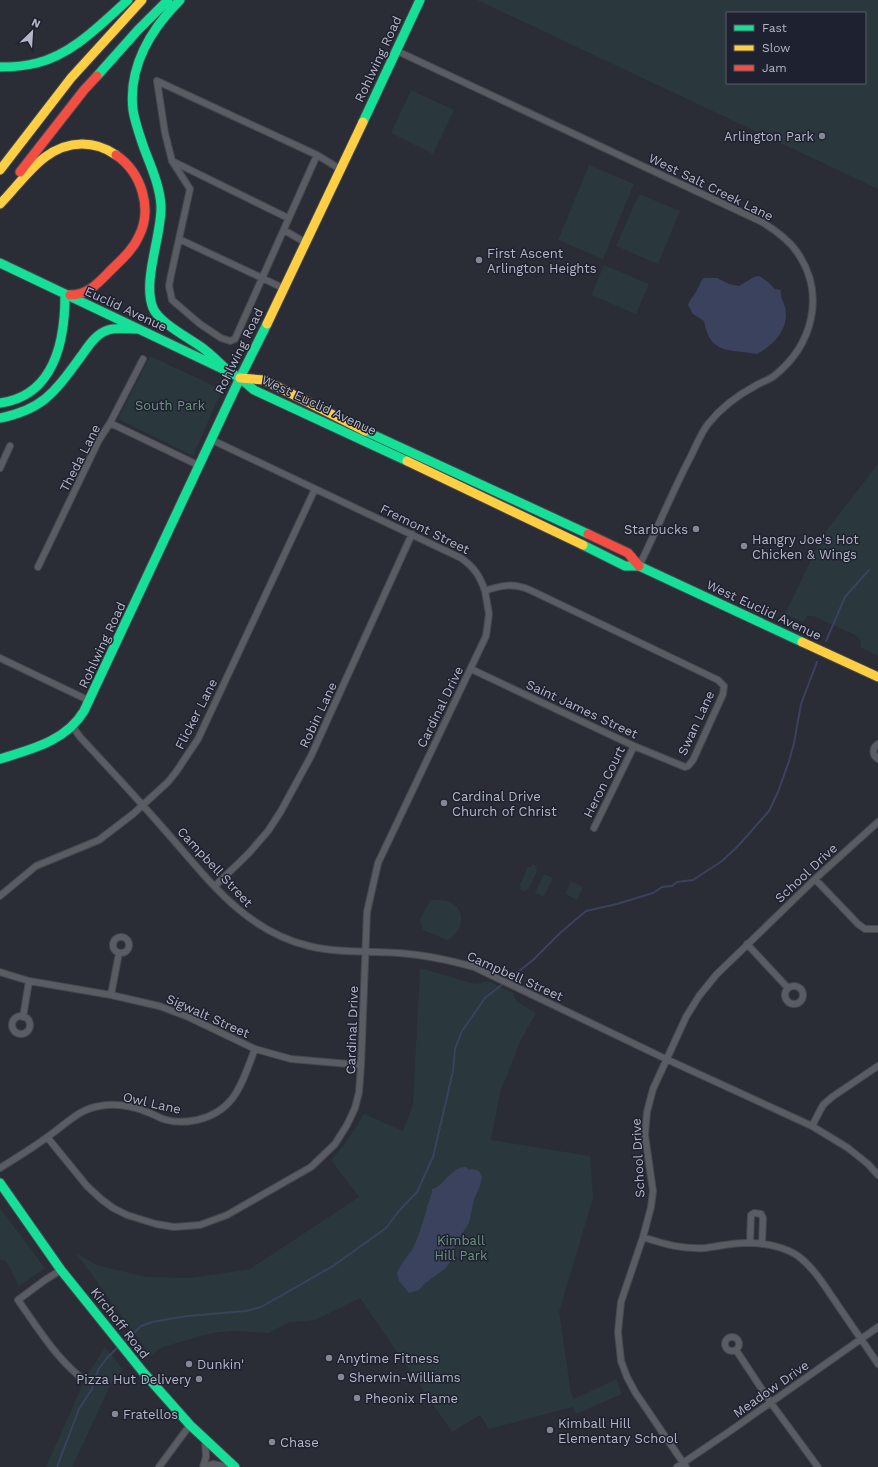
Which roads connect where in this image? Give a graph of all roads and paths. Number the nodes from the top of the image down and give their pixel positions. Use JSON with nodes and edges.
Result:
{"nodes":[{"id":1,"x":128,"y":0,"type":"edge"},
{"id":2,"x":142,"y":0,"type":"edge"},
{"id":3,"x":168,"y":0,"type":"edge"},
{"id":4,"x":180,"y":0,"type":"edge"},
{"id":5,"x":420,"y":0,"type":"edge"},
{"id":6,"x":397,"y":51,"type":"junction"},
{"id":7,"x":0,"y":67,"type":"edge"},
{"id":8,"x":317,"y":155,"type":"junction"},
{"id":9,"x":172,"y":161,"type":"junction"},
{"id":10,"x":340,"y":169,"type":"junction"},
{"id":11,"x":0,"y":170,"type":"edge"},
{"id":12,"x":0,"y":198,"type":"edge"},
{"id":13,"x":0,"y":204,"type":"edge"},
{"id":14,"x":288,"y":218,"type":"junction"},
{"id":15,"x":284,"y":230,"type":"junction"},
{"id":16,"x":179,"y":240,"type":"junction"},
{"id":17,"x":306,"y":243,"type":"junction"},
{"id":18,"x":0,"y":263,"type":"edge"},
{"id":19,"x":262,"y":278,"type":"junction"},
{"id":20,"x":284,"y":289,"type":"junction"},
{"id":21,"x":65,"y":294,"type":"junction"},
{"id":22,"x":138,"y":329,"type":"junction"},
{"id":23,"x":142,"y":360,"type":"dead end"},
{"id":24,"x":229,"y":372,"type":"junction"},
{"id":25,"x":240,"y":378,"type":"junction"},
{"id":26,"x":0,"y":403,"type":"edge"},
{"id":27,"x":0,"y":418,"type":"edge"},
{"id":28,"x":110,"y":423,"type":"junction"},
{"id":29,"x":212,"y":440,"type":"junction"},
{"id":30,"x":10,"y":446,"type":"dead end"},
{"id":31,"x":200,"y":466,"type":"junction"},
{"id":32,"x":0,"y":468,"type":"edge"},
{"id":33,"x":315,"y":489,"type":"junction"},
{"id":34,"x":412,"y":534,"type":"junction"},
{"id":35,"x":639,"y":566,"type":"junction"},
{"id":36,"x":38,"y":567,"type":"dead end"},
{"id":37,"x":485,"y":590,"type":"junction"},
{"id":38,"x":0,"y":658,"type":"edge"},
{"id":39,"x":471,"y":669,"type":"junction"},
{"id":40,"x":878,"y":677,"type":"edge"},
{"id":41,"x":90,"y":701,"type":"junction"},
{"id":42,"x":73,"y":727,"type":"junction"},
{"id":43,"x":878,"y":744,"type":"edge"},
{"id":44,"x":634,"y":746,"type":"junction"},
{"id":45,"x":0,"y":759,"type":"edge"},
{"id":46,"x":878,"y":759,"type":"edge"},
{"id":47,"x":685,"y":767,"type":"joint"},
{"id":48,"x":143,"y":805,"type":"junction"},
{"id":49,"x":878,"y":822,"type":"edge"},
{"id":50,"x":594,"y":828,"type":"dead end"},
{"id":51,"x":815,"y":879,"type":"junction"},
{"id":52,"x":215,"y":886,"type":"junction"},
{"id":53,"x":0,"y":896,"type":"edge"},
{"id":54,"x":878,"y":929,"type":"edge"},
{"id":55,"x":747,"y":944,"type":"junction"},
{"id":56,"x":366,"y":951,"type":"junction"},
{"id":57,"x":119,"y":953,"type":"dead end"},
{"id":58,"x":0,"y":972,"type":"edge"},
{"id":59,"x":29,"y":981,"type":"junction"},
{"id":60,"x":788,"y":988,"type":"dead end"},
{"id":61,"x":111,"y":995,"type":"junction"},
{"id":62,"x":23,"y":1016,"type":"dead end"},
{"id":63,"x":255,"y":1049,"type":"junction"},
{"id":64,"x":666,"y":1059,"type":"junction"},
{"id":65,"x":361,"y":1065,"type":"junction"},
{"id":66,"x":878,"y":1066,"type":"edge"},
{"id":67,"x":812,"y":1126,"type":"junction"},
{"id":68,"x":47,"y":1137,"type":"junction"},
{"id":69,"x":0,"y":1168,"type":"edge"},
{"id":70,"x":878,"y":1175,"type":"edge"},
{"id":71,"x":0,"y":1183,"type":"edge"},
{"id":72,"x":643,"y":1238,"type":"junction"},
{"id":73,"x":750,"y":1242,"type":"junction"},
{"id":74,"x":762,"y":1244,"type":"junction"},
{"id":75,"x":61,"y":1270,"type":"junction"},
{"id":76,"x":878,"y":1327,"type":"edge"},
{"id":77,"x":861,"y":1339,"type":"junction"},
{"id":78,"x":736,"y":1350,"type":"dead end"},
{"id":79,"x":878,"y":1364,"type":"edge"},
{"id":80,"x":79,"y":1376,"type":"dead end"},
{"id":81,"x":771,"y":1403,"type":"junction"},
{"id":82,"x":190,"y":1425,"type":"junction"},
{"id":83,"x":205,"y":1439,"type":"junction"},
{"id":84,"x":684,"y":1465,"type":"edge"},
{"id":85,"x":159,"y":1467,"type":"edge"},
{"id":86,"x":204,"y":1467,"type":"edge"},
{"id":87,"x":228,"y":1467,"type":"edge"},
{"id":88,"x":235,"y":1467,"type":"edge"},
{"id":89,"x":677,"y":1467,"type":"edge"},
{"id":90,"x":818,"y":1467,"type":"edge"}],
"edges":[{"from":1,"to":7,"type":"main road"},
{"from":2,"to":11,"type":"main road"},
{"from":3,"to":12,"type":"main road"},
{"from":4,"to":24,"type":"main road"},
{"from":5,"to":6,"type":"main road","name":"Rohlwing Road"},
{"from":6,"to":10,"type":"main road","name":"Rohlwing Road"},
{"from":6,"to":35,"type":"street","name":"West Salt Creek Lane"},
{"from":8,"to":9,"type":"street"},
{"from":8,"to":10,"type":"street"},
{"from":8,"to":14,"type":"street"},
{"from":9,"to":14,"type":"street"},
{"from":9,"to":16,"type":"street"},
{"from":10,"to":17,"type":"main road","name":"Rohlwing Road"},
{"from":13,"to":21,"type":"main road"},
{"from":14,"to":15,"type":"street"},
{"from":15,"to":17,"type":"street"},
{"from":15,"to":19,"type":"street"},
{"from":16,"to":19,"type":"street"},
{"from":16,"to":19,"type":"street"},
{"from":17,"to":20,"type":"main road","name":"Rohlwing Road"},
{"from":18,"to":21,"type":"main road","name":"Euclid Avenue"},
{"from":19,"to":20,"type":"street"},
{"from":20,"to":25,"type":"main road","name":"Rohlwing Road"},
{"from":21,"to":22,"type":"main road","name":"Euclid Avenue"},
{"from":21,"to":26,"type":"main road"},
{"from":22,"to":24,"type":"main road","name":"Euclid Avenue"},
{"from":22,"to":27,"type":"main road"},
{"from":23,"to":28,"type":"street","name":"Theda Lane"},
{"from":24,"to":25,"type":"main road","name":"Euclid Avenue"},
{"from":25,"to":29,"type":"main road","name":"Rohlwing Road"},
{"from":25,"to":35,"type":"main road","name":"West Euclid Avenue"},
{"from":28,"to":31,"type":"street"},
{"from":28,"to":36,"type":"street","name":"Theda Lane"},
{"from":29,"to":31,"type":"main road","name":"Rohlwing Road"},
{"from":29,"to":33,"type":"street","name":"Fremont Street"},
{"from":30,"to":32,"type":"street"},
{"from":31,"to":41,"type":"main road","name":"Rohlwing Road"},
{"from":33,"to":34,"type":"street","name":"Fremont Street"},
{"from":33,"to":48,"type":"street","name":"Flicker Lane"},
{"from":34,"to":37,"type":"street","name":"Fremont Street"},
{"from":34,"to":52,"type":"street","name":"Robin Lane"},
{"from":35,"to":40,"type":"main road","name":"West Euclid Avenue"},
{"from":37,"to":39,"type":"street","name":"Cardinal Drive"},
{"from":37,"to":47,"type":"street","name":"Swan Lane"},
{"from":38,"to":41,"type":"street"},
{"from":39,"to":44,"type":"street","name":"Saint James Street"},
{"from":39,"to":56,"type":"street","name":"Cardinal Drive"},
{"from":41,"to":42,"type":"main road","name":"Rohlwing Road"},
{"from":42,"to":45,"type":"main road","name":"Rohlwing Road"},
{"from":42,"to":48,"type":"street","name":"Campbell Street"},
{"from":43,"to":46,"type":"street"},
{"from":44,"to":47,"type":"street","name":"Saint James Street"},
{"from":44,"to":50,"type":"street","name":"Heron Court"},
{"from":48,"to":52,"type":"street","name":"Campbell Street"},
{"from":48,"to":53,"type":"street","name":"Flicker Lane"},
{"from":49,"to":51,"type":"street","name":"School Drive"},
{"from":51,"to":54,"type":"street"},
{"from":51,"to":55,"type":"street","name":"School Drive"},
{"from":52,"to":56,"type":"street","name":"Campbell Street"},
{"from":55,"to":60,"type":"street"},
{"from":55,"to":64,"type":"street","name":"School Drive"},
{"from":56,"to":64,"type":"street","name":"Campbell Street"},
{"from":56,"to":65,"type":"street","name":"Cardinal Drive"},
{"from":57,"to":61,"type":"street"},
{"from":58,"to":59,"type":"street","name":"Sigwalt Street"},
{"from":59,"to":61,"type":"street","name":"Sigwalt Street"},
{"from":59,"to":62,"type":"street"},
{"from":61,"to":63,"type":"street","name":"Sigwalt Street"},
{"from":63,"to":65,"type":"street","name":"Sigwalt Street"},
{"from":63,"to":68,"type":"street","name":"Owl Lane"},
{"from":64,"to":67,"type":"street","name":"Campbell Street"},
{"from":64,"to":72,"type":"street","name":"School Drive"},
{"from":65,"to":68,"type":"street","name":"Cardinal Drive"},
{"from":66,"to":67,"type":"street"},
{"from":67,"to":70,"type":"street","name":"Campbell Street"},
{"from":68,"to":69,"type":"street","name":"Owl Lane"},
{"from":71,"to":75,"type":"main road","name":"Kirchoff Road"},
{"from":72,"to":73,"type":"street"},
{"from":72,"to":84,"type":"street","name":"School Drive"},
{"from":73,"to":74,"type":"street"},
{"from":73,"to":74,"type":"street"},
{"from":74,"to":77,"type":"street"},
{"from":75,"to":80,"type":"street"},
{"from":75,"to":82,"type":"main road","name":"Kirchoff Road"},
{"from":76,"to":77,"type":"street","name":"Meadow Drive"},
{"from":77,"to":79,"type":"street"},
{"from":77,"to":81,"type":"street","name":"Meadow Drive"},
{"from":78,"to":81,"type":"street"},
{"from":81,"to":84,"type":"street","name":"Meadow Drive"},
{"from":81,"to":90,"type":"street"},
{"from":82,"to":83,"type":"main road","name":"Kirchoff Road"},
{"from":82,"to":85,"type":"street"},
{"from":83,"to":86,"type":"street"},
{"from":83,"to":88,"type":"main road","name":"Kirchoff Road"},
{"from":84,"to":89,"type":"street","name":"Meadow Drive"},
{"from":86,"to":87,"type":"street"}]}
